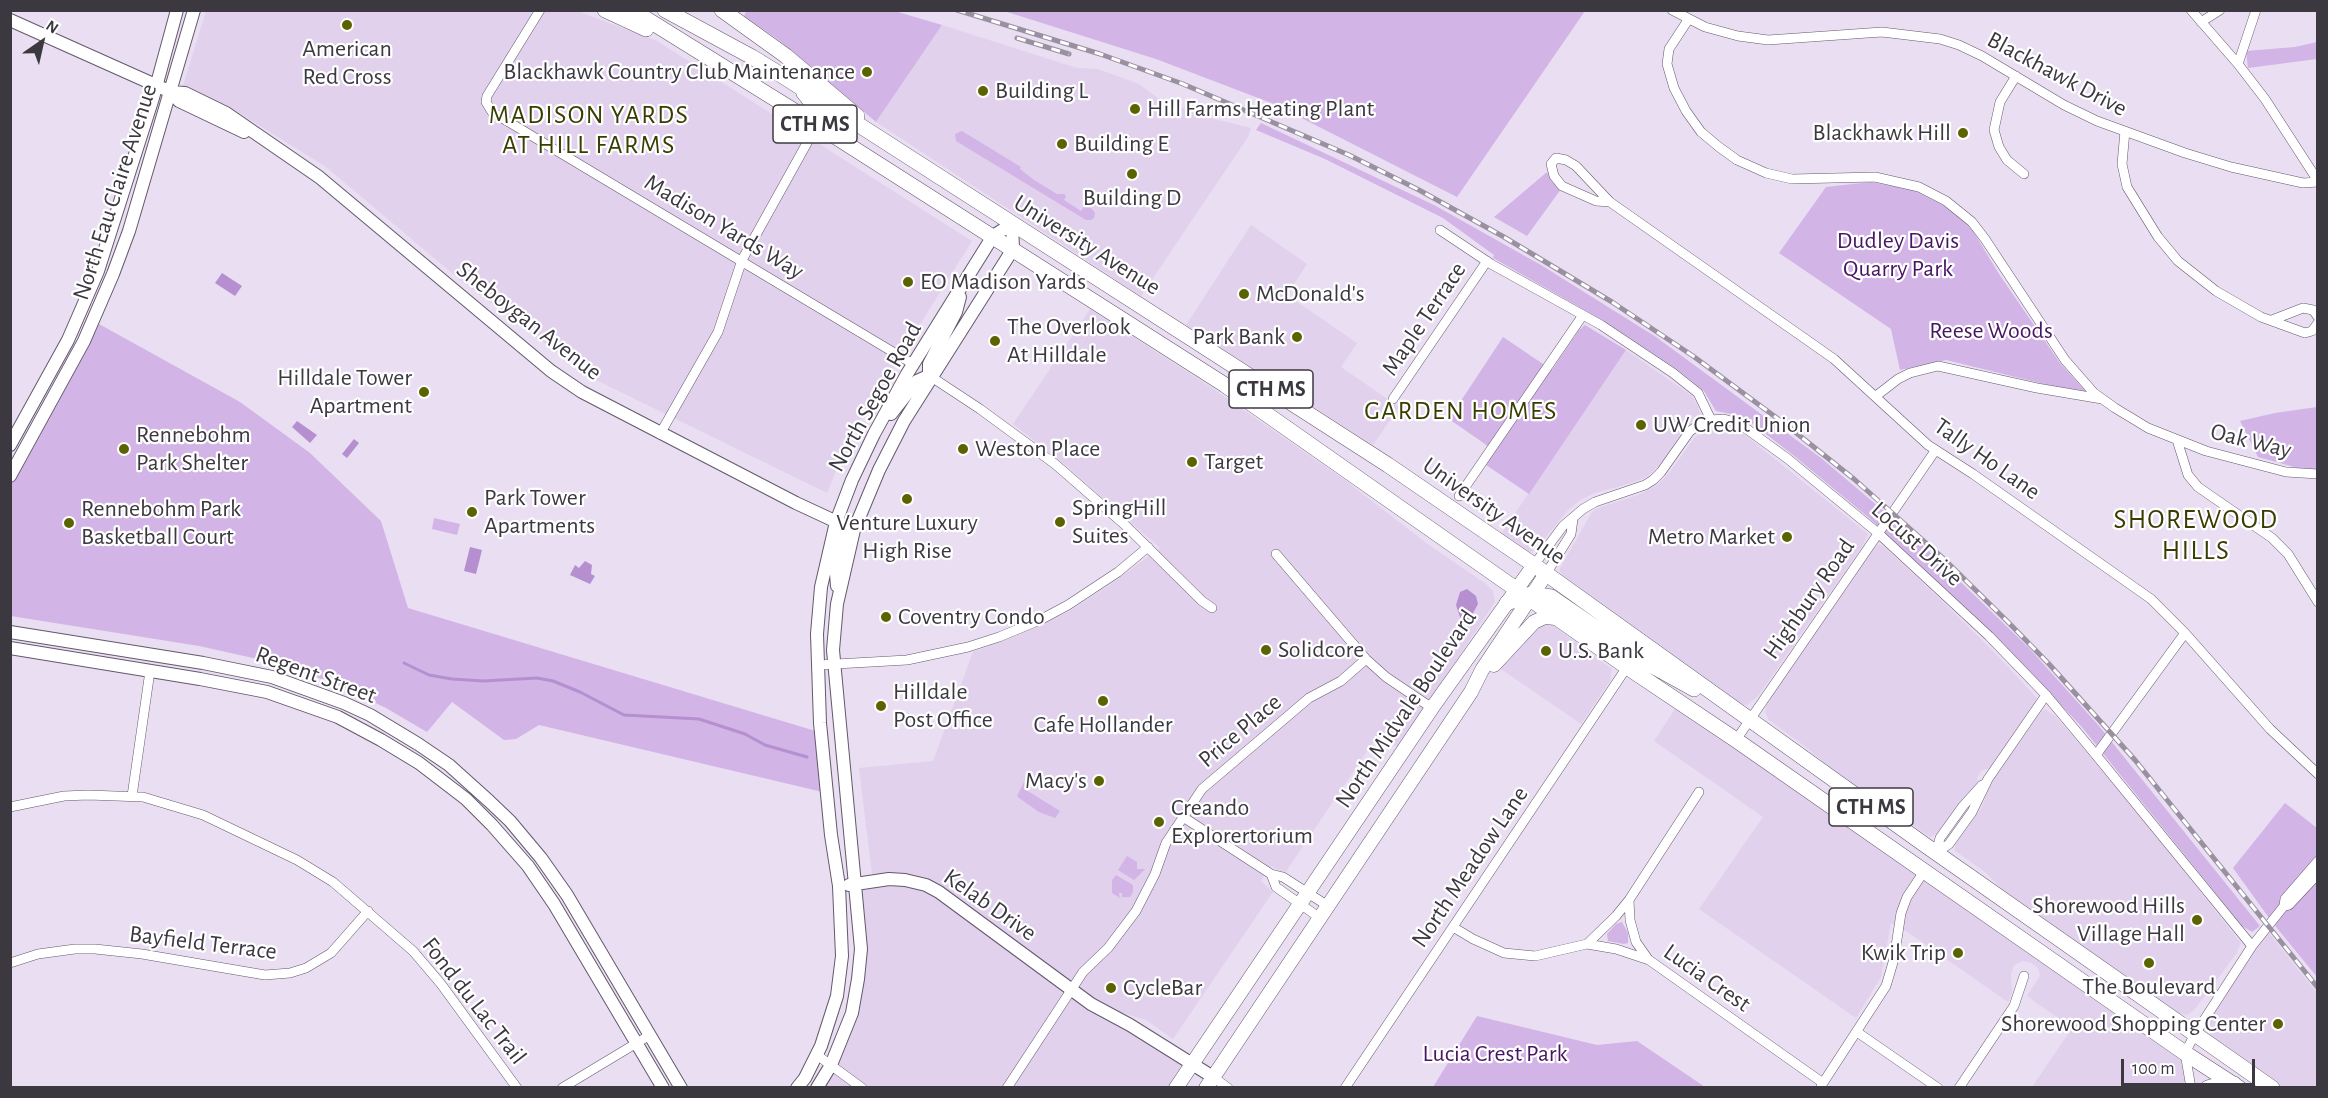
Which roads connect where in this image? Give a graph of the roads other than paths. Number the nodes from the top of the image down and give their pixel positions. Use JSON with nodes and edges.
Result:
{"nodes":[{"id":1,"x":177,"y":10,"type":"edge"},
{"id":2,"x":194,"y":10,"type":"edge"},
{"id":3,"x":540,"y":10,"type":"edge"},
{"id":4,"x":605,"y":10,"type":"edge"},
{"id":5,"x":632,"y":10,"type":"edge"},
{"id":6,"x":665,"y":10,"type":"edge"},
{"id":7,"x":722,"y":10,"type":"edge"},
{"id":8,"x":1672,"y":10,"type":"edge"},
{"id":9,"x":2191,"y":10,"type":"edge"},
{"id":10,"x":2220,"y":10,"type":"edge"},
{"id":11,"x":2256,"y":10,"type":"edge"},
{"id":12,"x":10,"y":20,"type":"edge"},
{"id":13,"x":1688,"y":20,"type":"junction"},
{"id":14,"x":2201,"y":22,"type":"junction"},
{"id":15,"x":695,"y":50,"type":"junction"},
{"id":16,"x":2238,"y":64,"type":"junction"},
{"id":17,"x":2016,"y":76,"type":"junction"},
{"id":18,"x":786,"y":78,"type":"junction"},
{"id":19,"x":156,"y":85,"type":"junction"},
{"id":20,"x":171,"y":92,"type":"junction"},
{"id":21,"x":817,"y":125,"type":"junction"},
{"id":22,"x":864,"y":130,"type":"junction"},
{"id":23,"x":2125,"y":132,"type":"junction"},
{"id":24,"x":2024,"y":174,"type":"dead end"},
{"id":25,"x":2318,"y":181,"type":"edge"},
{"id":26,"x":966,"y":195,"type":"junction"},
{"id":27,"x":1610,"y":202,"type":"junction"},
{"id":28,"x":1012,"y":224,"type":"junction"},
{"id":29,"x":1440,"y":230,"type":"dead end"},
{"id":30,"x":993,"y":236,"type":"junction"},
{"id":31,"x":1013,"y":249,"type":"junction"},
{"id":32,"x":742,"y":261,"type":"junction"},
{"id":33,"x":1487,"y":261,"type":"junction"},
{"id":34,"x":964,"y":284,"type":"junction"},
{"id":35,"x":1583,"y":315,"type":"junction"},
{"id":36,"x":2318,"y":317,"type":"edge"},
{"id":37,"x":2272,"y":320,"type":"junction"},
{"id":38,"x":2318,"y":323,"type":"edge"},
{"id":39,"x":913,"y":364,"type":"junction"},
{"id":40,"x":933,"y":378,"type":"junction"},
{"id":41,"x":1876,"y":396,"type":"junction"},
{"id":42,"x":1393,"y":399,"type":"dead end"},
{"id":43,"x":2103,"y":399,"type":"junction"},
{"id":44,"x":1711,"y":420,"type":"junction"},
{"id":45,"x":660,"y":434,"type":"junction"},
{"id":46,"x":2177,"y":440,"type":"junction"},
{"id":47,"x":10,"y":445,"type":"edge"},
{"id":48,"x":869,"y":446,"type":"junction"},
{"id":49,"x":2201,"y":449,"type":"junction"},
{"id":50,"x":1935,"y":451,"type":"junction"},
{"id":51,"x":2186,"y":464,"type":"junction"},
{"id":52,"x":2318,"y":474,"type":"edge"},
{"id":53,"x":10,"y":476,"type":"edge"},
{"id":54,"x":1460,"y":496,"type":"dead end"},
{"id":55,"x":1573,"y":519,"type":"junction"},
{"id":56,"x":836,"y":522,"type":"junction"},
{"id":57,"x":854,"y":530,"type":"junction"},
{"id":58,"x":1878,"y":533,"type":"junction"},
{"id":59,"x":1148,"y":548,"type":"junction"},
{"id":60,"x":1276,"y":554,"type":"dead end"},
{"id":61,"x":1540,"y":570,"type":"junction"},
{"id":62,"x":840,"y":592,"type":"junction"},
{"id":63,"x":1525,"y":594,"type":"junction"},
{"id":64,"x":2318,"y":602,"type":"edge"},
{"id":65,"x":1507,"y":603,"type":"joint"},
{"id":66,"x":1212,"y":608,"type":"dead end"},
{"id":67,"x":1556,"y":618,"type":"junction"},
{"id":68,"x":10,"y":632,"type":"edge"},
{"id":69,"x":2186,"y":633,"type":"junction"},
{"id":70,"x":10,"y":648,"type":"edge"},
{"id":71,"x":153,"y":656,"type":"junction"},
{"id":72,"x":1366,"y":659,"type":"junction"},
{"id":73,"x":834,"y":664,"type":"junction"},
{"id":74,"x":818,"y":665,"type":"junction"},
{"id":75,"x":1627,"y":668,"type":"junction"},
{"id":76,"x":150,"y":671,"type":"junction"},
{"id":77,"x":1471,"y":692,"type":"junction"},
{"id":78,"x":1712,"y":695,"type":"junction"},
{"id":79,"x":2046,"y":695,"type":"junction"},
{"id":80,"x":1432,"y":708,"type":"junction"},
{"id":81,"x":1749,"y":720,"type":"junction"},
{"id":82,"x":1736,"y":740,"type":"junction"},
{"id":83,"x":2096,"y":754,"type":"junction"},
{"id":84,"x":2318,"y":774,"type":"edge"},
{"id":85,"x":1699,"y":792,"type":"dead end"},
{"id":86,"x":132,"y":796,"type":"junction"},
{"id":87,"x":10,"y":807,"type":"edge"},
{"id":88,"x":1183,"y":817,"type":"junction"},
{"id":89,"x":1890,"y":846,"type":"junction"},
{"id":90,"x":1936,"y":853,"type":"junction"},
{"id":91,"x":2318,"y":861,"type":"edge"},
{"id":92,"x":1925,"y":870,"type":"junction"},
{"id":93,"x":1270,"y":874,"type":"junction"},
{"id":94,"x":2318,"y":874,"type":"edge"},
{"id":95,"x":1977,"y":881,"type":"junction"},
{"id":96,"x":854,"y":884,"type":"junction"},
{"id":97,"x":839,"y":886,"type":"junction"},
{"id":98,"x":1305,"y":899,"type":"junction"},
{"id":99,"x":1629,"y":900,"type":"junction"},
{"id":100,"x":2284,"y":906,"type":"junction"},
{"id":101,"x":368,"y":911,"type":"junction"},
{"id":102,"x":1324,"y":912,"type":"junction"},
{"id":103,"x":1453,"y":927,"type":"junction"},
{"id":104,"x":1587,"y":944,"type":"junction"},
{"id":105,"x":2252,"y":946,"type":"junction"},
{"id":106,"x":1649,"y":960,"type":"junction"},
{"id":107,"x":10,"y":963,"type":"edge"},
{"id":108,"x":2024,"y":976,"type":"dead end"},
{"id":109,"x":1072,"y":990,"type":"junction"},
{"id":110,"x":1857,"y":1032,"type":"junction"},
{"id":111,"x":2195,"y":1034,"type":"junction"},
{"id":112,"x":650,"y":1035,"type":"junction"},
{"id":113,"x":637,"y":1043,"type":"junction"},
{"id":114,"x":2185,"y":1053,"type":"junction"},
{"id":115,"x":818,"y":1055,"type":"junction"},
{"id":116,"x":1192,"y":1064,"type":"junction"},
{"id":117,"x":831,"y":1065,"type":"junction"},
{"id":118,"x":1210,"y":1082,"type":"edge"},
{"id":119,"x":801,"y":1083,"type":"edge"},
{"id":120,"x":1822,"y":1085,"type":"edge"},
{"id":121,"x":2236,"y":1086,"type":"edge"},
{"id":122,"x":818,"y":1087,"type":"edge"},
{"id":123,"x":517,"y":1088,"type":"edge"},
{"id":124,"x":562,"y":1088,"type":"edge"},
{"id":125,"x":663,"y":1088,"type":"edge"},
{"id":126,"x":681,"y":1088,"type":"edge"},
{"id":127,"x":862,"y":1088,"type":"edge"},
{"id":128,"x":1007,"y":1088,"type":"edge"},
{"id":129,"x":1176,"y":1088,"type":"edge"},
{"id":130,"x":1228,"y":1088,"type":"edge"},
{"id":131,"x":1345,"y":1088,"type":"edge"},
{"id":132,"x":1938,"y":1088,"type":"edge"},
{"id":133,"x":1959,"y":1088,"type":"edge"},
{"id":134,"x":2191,"y":1088,"type":"edge"},
{"id":135,"x":2208,"y":1088,"type":"edge"},
{"id":136,"x":2272,"y":1088,"type":"edge"}],
"edges":[{"from":1,"to":19,"type":"street","name":"North Eau Claire Avenue"},
{"from":2,"to":20,"type":"street","name":"North Eau Claire Avenue"},
{"from":3,"to":32,"type":"street","name":"Madison Yards Way"},
{"from":4,"to":15,"type":"main road"},
{"from":5,"to":15,"type":"main road","name":"University Avenue","number":"CTH MS"},
{"from":6,"to":18,"type":"main road","name":"University Avenue","number":"CTH MS"},
{"from":7,"to":26,"type":"main road"},
{"from":8,"to":13,"type":"street","name":"Blackhawk Drive"},
{"from":9,"to":14,"type":"street"},
{"from":10,"to":14,"type":"street"},
{"from":11,"to":16,"type":"street"},
{"from":12,"to":19,"type":"street"},
{"from":13,"to":17,"type":"street","name":"Blackhawk Drive"},
{"from":13,"to":43,"type":"street"},
{"from":14,"to":16,"type":"street"},
{"from":15,"to":21,"type":"main road","name":"University Avenue","number":"CTH MS"},
{"from":16,"to":25,"type":"street"},
{"from":17,"to":23,"type":"street","name":"Blackhawk Drive"},
{"from":17,"to":24,"type":"street"},
{"from":18,"to":21,"type":"street"},
{"from":18,"to":22,"type":"main road","name":"University Avenue","number":"CTH MS"},
{"from":19,"to":20,"type":"street","name":"Sheboygan Avenue"},
{"from":19,"to":47,"type":"street","name":"North Eau Claire Avenue"},
{"from":20,"to":45,"type":"street","name":"Sheboygan Avenue"},
{"from":20,"to":53,"type":"street","name":"North Eau Claire Avenue"},
{"from":21,"to":22,"type":"street"},
{"from":21,"to":30,"type":"main road","name":"University Avenue","number":"CTH MS"},
{"from":21,"to":32,"type":"street"},
{"from":22,"to":26,"type":"main road","name":"University Avenue","number":"CTH MS"},
{"from":23,"to":25,"type":"street","name":"Blackhawk Drive"},
{"from":23,"to":37,"type":"street"},
{"from":26,"to":28,"type":"main road","name":"University Avenue","number":"CTH MS"},
{"from":27,"to":27,"type":"street","name":"Tally Ho Lane"},
{"from":27,"to":41,"type":"street","name":"Tally Ho Lane"},
{"from":28,"to":30,"type":"street","name":"North Segoe Road"},
{"from":28,"to":31,"type":"street"},
{"from":28,"to":61,"type":"main road","name":"University Avenue","number":"CTH MS"},
{"from":29,"to":33,"type":"street"},
{"from":30,"to":31,"type":"main road","name":"University Avenue","number":"CTH MS"},
{"from":30,"to":34,"type":"street","name":"North Segoe Road"},
{"from":31,"to":40,"type":"street","name":"North Segoe Road"},
{"from":31,"to":63,"type":"main road","name":"University Avenue","number":"CTH MS"},
{"from":32,"to":39,"type":"street","name":"Madison Yards Way"},
{"from":32,"to":45,"type":"street"},
{"from":33,"to":35,"type":"street"},
{"from":33,"to":42,"type":"street","name":"Maple Terrace"},
{"from":34,"to":39,"type":"street","name":"North Segoe Road"},
{"from":34,"to":40,"type":"street"},
{"from":35,"to":44,"type":"street"},
{"from":35,"to":54,"type":"street"},
{"from":36,"to":37,"type":"street"},
{"from":37,"to":38,"type":"street"},
{"from":39,"to":48,"type":"street","name":"North Segoe Road"},
{"from":40,"to":48,"type":"street"},
{"from":40,"to":57,"type":"street","name":"North Segoe Road"},
{"from":40,"to":59,"type":"street"},
{"from":41,"to":43,"type":"street"},
{"from":41,"to":50,"type":"street","name":"Tally Ho Lane"},
{"from":43,"to":46,"type":"street"},
{"from":44,"to":55,"type":"street"},
{"from":44,"to":58,"type":"street","name":"Locust Drive"},
{"from":45,"to":56,"type":"street","name":"Sheboygan Avenue"},
{"from":46,"to":49,"type":"street","name":"Oak Way"},
{"from":46,"to":51,"type":"street"},
{"from":48,"to":56,"type":"street","name":"North Segoe Road"},
{"from":49,"to":51,"type":"street"},
{"from":49,"to":52,"type":"street","name":"Oak Way"},
{"from":50,"to":58,"type":"street","name":"Highbury Road"},
{"from":50,"to":69,"type":"street","name":"Tally Ho Lane"},
{"from":51,"to":64,"type":"street"},
{"from":55,"to":61,"type":"street"},
{"from":55,"to":61,"type":"street"},
{"from":56,"to":57,"type":"street","name":"Sheboygan Avenue"},
{"from":56,"to":62,"type":"street"},
{"from":56,"to":74,"type":"street","name":"North Segoe Road"},
{"from":57,"to":62,"type":"street","name":"North Segoe Road"},
{"from":58,"to":79,"type":"street","name":"Locust Drive"},
{"from":58,"to":81,"type":"street","name":"Highbury Road"},
{"from":59,"to":66,"type":"street"},
{"from":59,"to":73,"type":"street"},
{"from":60,"to":72,"type":"street"},
{"from":61,"to":63,"type":"main road","name":"North Midvale Boulevard"},
{"from":61,"to":78,"type":"main road","name":"University Avenue","number":"CTH MS"},
{"from":62,"to":73,"type":"street","name":"North Segoe Road"},
{"from":63,"to":65,"type":"main road"},
{"from":63,"to":67,"type":"main road","name":"University Avenue","number":"CTH MS"},
{"from":63,"to":77,"type":"main road","name":"North Midvale Boulevard"},
{"from":63,"to":78,"type":"main road"},
{"from":65,"to":80,"type":"main road","name":"North Midvale Boulevard"},
{"from":67,"to":75,"type":"main road","name":"University Avenue","number":"CTH MS"},
{"from":67,"to":77,"type":"main road"},
{"from":68,"to":71,"type":"street","name":"Regent Street"},
{"from":69,"to":83,"type":"street"},
{"from":69,"to":84,"type":"street","name":"Tally Ho Lane"},
{"from":70,"to":76,"type":"street","name":"Regent Street"},
{"from":71,"to":76,"type":"street"},
{"from":71,"to":112,"type":"street","name":"Regent Street"},
{"from":72,"to":80,"type":"street"},
{"from":72,"to":88,"type":"street","name":"Price Place"},
{"from":73,"to":74,"type":"street"},
{"from":73,"to":96,"type":"street","name":"North Segoe Road"},
{"from":74,"to":97,"type":"street","name":"North Segoe Road"},
{"from":75,"to":82,"type":"main road","name":"University Avenue","number":"CTH MS"},
{"from":75,"to":103,"type":"street","name":"North Meadow Lane"},
{"from":76,"to":86,"type":"street"},
{"from":76,"to":113,"type":"street","name":"Regent Street"},
{"from":77,"to":102,"type":"main road","name":"North Midvale Boulevard"},
{"from":78,"to":81,"type":"main road","name":"University Avenue","number":"CTH MS"},
{"from":79,"to":83,"type":"street","name":"Locust Drive"},
{"from":79,"to":90,"type":"street"},
{"from":80,"to":98,"type":"main road","name":"North Midvale Boulevard"},
{"from":81,"to":82,"type":"street","name":"Highbury Road"},
{"from":81,"to":90,"type":"main road","name":"University Avenue","number":"CTH MS"},
{"from":82,"to":89,"type":"main road","name":"University Avenue","number":"CTH MS"},
{"from":83,"to":105,"type":"street","name":"Locust Drive"},
{"from":85,"to":99,"type":"street"},
{"from":86,"to":87,"type":"street","name":"Fond du Lac Trail"},
{"from":86,"to":101,"type":"street","name":"Fond du Lac Trail"},
{"from":88,"to":93,"type":"street"},
{"from":88,"to":109,"type":"street","name":"Price Place"},
{"from":89,"to":90,"type":"main road"},
{"from":89,"to":92,"type":"main road","name":"University Avenue","number":"CTH MS"},
{"from":90,"to":95,"type":"main road","name":"University Avenue","number":"CTH MS"},
{"from":91,"to":100,"type":"street"},
{"from":92,"to":95,"type":"main road"},
{"from":92,"to":110,"type":"street"},
{"from":92,"to":114,"type":"main road","name":"University Avenue","number":"CTH MS"},
{"from":93,"to":98,"type":"street"},
{"from":93,"to":98,"type":"street"},
{"from":94,"to":100,"type":"street"},
{"from":95,"to":111,"type":"main road","name":"University Avenue","number":"CTH MS"},
{"from":96,"to":97,"type":"street","name":"Kelab Drive"},
{"from":96,"to":109,"type":"street","name":"Kelab Drive"},
{"from":96,"to":117,"type":"street","name":"North Segoe Road"},
{"from":97,"to":115,"type":"street","name":"North Segoe Road"},
{"from":98,"to":102,"type":"street"},
{"from":98,"to":102,"type":"street"},
{"from":98,"to":116,"type":"main road","name":"North Midvale Boulevard"},
{"from":99,"to":104,"type":"street"},
{"from":99,"to":106,"type":"street"},
{"from":100,"to":105,"type":"street"},
{"from":101,"to":107,"type":"street","name":"Bayfield Terrace"},
{"from":101,"to":123,"type":"street","name":"Fond du Lac Trail"},
{"from":102,"to":118,"type":"main road","name":"North Midvale Boulevard"},
{"from":103,"to":104,"type":"street","name":"Lucia Crest"},
{"from":103,"to":131,"type":"street","name":"North Meadow Lane"},
{"from":104,"to":106,"type":"street","name":"Lucia Crest"},
{"from":105,"to":111,"type":"street"},
{"from":106,"to":120,"type":"street","name":"Lucia Crest"},
{"from":108,"to":133,"type":"street"},
{"from":109,"to":116,"type":"street","name":"Kelab Drive"},
{"from":109,"to":128,"type":"street","name":"Price Place"},
{"from":110,"to":120,"type":"street"},
{"from":110,"to":132,"type":"street"},
{"from":111,"to":114,"type":"street"},
{"from":111,"to":136,"type":"main road","name":"University Avenue","number":"CTH MS"},
{"from":112,"to":113,"type":"street"},
{"from":112,"to":126,"type":"street","name":"Regent Street"},
{"from":113,"to":124,"type":"street"},
{"from":113,"to":125,"type":"street","name":"Regent Street"},
{"from":114,"to":121,"type":"main road","name":"University Avenue","number":"CTH MS"},
{"from":114,"to":134,"type":"street"},
{"from":115,"to":117,"type":"street"},
{"from":115,"to":119,"type":"street","name":"North Segoe Road"},
{"from":116,"to":118,"type":"street","name":"Kelab Drive"},
{"from":116,"to":129,"type":"main road","name":"North Midvale Boulevard"},
{"from":117,"to":122,"type":"street","name":"North Segoe Road"},
{"from":117,"to":127,"type":"street"},
{"from":118,"to":130,"type":"street"},
{"from":119,"to":122,"type":"street"},
{"from":121,"to":135,"type":"main road"}]}
